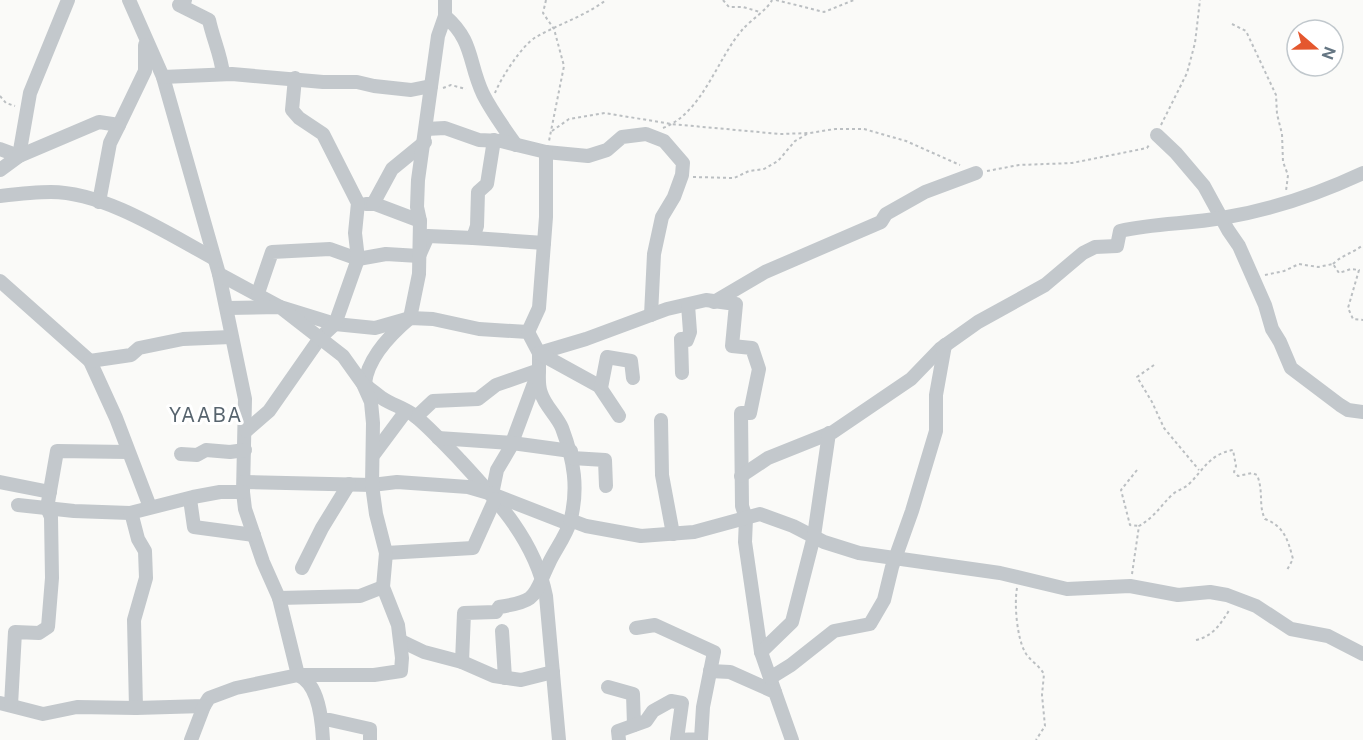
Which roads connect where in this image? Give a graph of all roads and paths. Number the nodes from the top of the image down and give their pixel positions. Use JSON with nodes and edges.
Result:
{"nodes":[{"id":1,"x":68,"y":0,"type":"edge"},
{"id":2,"x":129,"y":0,"type":"edge"},
{"id":3,"x":184,"y":0,"type":"edge"},
{"id":4,"x":445,"y":0,"type":"edge"},
{"id":5,"x":546,"y":0,"type":"edge"},
{"id":6,"x":606,"y":0,"type":"edge"},
{"id":7,"x":723,"y":0,"type":"edge"},
{"id":8,"x":774,"y":0,"type":"edge"},
{"id":9,"x":854,"y":0,"type":"edge"},
{"id":10,"x":1200,"y":0,"type":"edge"},
{"id":11,"x":760,"y":12,"type":"junction"},
{"id":12,"x":445,"y":16,"type":"junction"},
{"id":13,"x":1232,"y":24,"type":"dead end"},
{"id":14,"x":554,"y":29,"type":"junction"},
{"id":15,"x":145,"y":39,"type":"junction"},
{"id":16,"x":223,"y":74,"type":"junction"},
{"id":17,"x":163,"y":77,"type":"junction"},
{"id":18,"x":295,"y":78,"type":"junction"},
{"id":19,"x":431,"y":86,"type":"junction"},
{"id":20,"x":483,"y":93,"type":"junction"},
{"id":21,"x":0,"y":96,"type":"edge"},
{"id":22,"x":27,"y":105,"type":"junction"},
{"id":23,"x":674,"y":124,"type":"junction"},
{"id":24,"x":119,"y":125,"type":"junction"},
{"id":25,"x":552,"y":131,"type":"junction"},
{"id":26,"x":810,"y":133,"type":"junction"},
{"id":27,"x":426,"y":135,"type":"junction"},
{"id":28,"x":1156,"y":135,"type":"junction"},
{"id":29,"x":494,"y":140,"type":"junction"},
{"id":30,"x":516,"y":145,"type":"junction"},
{"id":31,"x":0,"y":149,"type":"edge"},
{"id":32,"x":546,"y":152,"type":"junction"},
{"id":33,"x":19,"y":156,"type":"junction"},
{"id":34,"x":0,"y":170,"type":"edge"},
{"id":35,"x":976,"y":173,"type":"junction"},
{"id":36,"x":1363,"y":173,"type":"edge"},
{"id":37,"x":682,"y":175,"type":"junction"},
{"id":38,"x":0,"y":196,"type":"edge"},
{"id":39,"x":1292,"y":201,"type":"junction"},
{"id":40,"x":99,"y":202,"type":"junction"},
{"id":41,"x":358,"y":203,"type":"junction"},
{"id":42,"x":372,"y":204,"type":"junction"},
{"id":43,"x":1222,"y":218,"type":"junction"},
{"id":44,"x":420,"y":221,"type":"junction"},
{"id":45,"x":473,"y":238,"type":"junction"},
{"id":46,"x":544,"y":243,"type":"junction"},
{"id":47,"x":1363,"y":245,"type":"edge"},
{"id":48,"x":419,"y":256,"type":"junction"},
{"id":49,"x":213,"y":258,"type":"junction"},
{"id":50,"x":358,"y":259,"type":"junction"},
{"id":51,"x":1333,"y":264,"type":"junction"},
{"id":52,"x":219,"y":274,"type":"junction"},
{"id":53,"x":1254,"y":279,"type":"junction"},
{"id":54,"x":0,"y":281,"type":"edge"},
{"id":55,"x":258,"y":293,"type":"junction"},
{"id":56,"x":714,"y":302,"type":"junction"},
{"id":57,"x":688,"y":305,"type":"junction"},
{"id":58,"x":280,"y":307,"type":"junction"},
{"id":59,"x":228,"y":308,"type":"junction"},
{"id":60,"x":651,"y":315,"type":"junction"},
{"id":61,"x":410,"y":318,"type":"junction"},
{"id":62,"x":1363,"y":320,"type":"edge"},
{"id":63,"x":335,"y":324,"type":"junction"},
{"id":64,"x":528,"y":332,"type":"junction"},
{"id":65,"x":231,"y":337,"type":"junction"},
{"id":66,"x":320,"y":338,"type":"junction"},
{"id":67,"x":945,"y":345,"type":"junction"},
{"id":68,"x":539,"y":352,"type":"junction"},
{"id":69,"x":90,"y":361,"type":"junction"},
{"id":70,"x":1155,"y":365,"type":"dead end"},
{"id":71,"x":539,"y":370,"type":"junction"},
{"id":72,"x":682,"y":373,"type":"dead end"},
{"id":73,"x":633,"y":378,"type":"dead end"},
{"id":74,"x":365,"y":385,"type":"junction"},
{"id":75,"x":601,"y":388,"type":"junction"},
{"id":76,"x":1363,"y":412,"type":"edge"},
{"id":77,"x":411,"y":414,"type":"junction"},
{"id":78,"x":619,"y":416,"type":"dead end"},
{"id":79,"x":661,"y":420,"type":"dead end"},
{"id":80,"x":246,"y":431,"type":"junction"},
{"id":81,"x":829,"y":433,"type":"junction"},
{"id":82,"x":438,"y":438,"type":"junction"},
{"id":83,"x":512,"y":443,"type":"junction"},
{"id":84,"x":245,"y":450,"type":"junction"},
{"id":85,"x":128,"y":452,"type":"junction"},
{"id":86,"x":181,"y":454,"type":"dead end"},
{"id":87,"x":374,"y":454,"type":"junction"},
{"id":88,"x":571,"y":454,"type":"junction"},
{"id":89,"x":1137,"y":470,"type":"dead end"},
{"id":90,"x":1199,"y":470,"type":"junction"},
{"id":91,"x":741,"y":476,"type":"junction"},
{"id":92,"x":0,"y":482,"type":"edge"},
{"id":93,"x":349,"y":484,"type":"junction"},
{"id":94,"x":372,"y":485,"type":"junction"},
{"id":95,"x":606,"y":486,"type":"dead end"},
{"id":96,"x":244,"y":487,"type":"junction"},
{"id":97,"x":50,"y":492,"type":"junction"},
{"id":98,"x":493,"y":496,"type":"junction"},
{"id":99,"x":190,"y":500,"type":"junction"},
{"id":100,"x":18,"y":505,"type":"dead end"},
{"id":101,"x":150,"y":507,"type":"junction"},
{"id":102,"x":47,"y":508,"type":"junction"},
{"id":103,"x":130,"y":513,"type":"junction"},
{"id":104,"x":746,"y":518,"type":"junction"},
{"id":105,"x":570,"y":522,"type":"junction"},
{"id":106,"x":1139,"y":526,"type":"junction"},
{"id":107,"x":673,"y":534,"type":"junction"},
{"id":108,"x":254,"y":535,"type":"junction"},
{"id":109,"x":814,"y":536,"type":"junction"},
{"id":110,"x":386,"y":553,"type":"junction"},
{"id":111,"x":895,"y":559,"type":"junction"},
{"id":112,"x":302,"y":568,"type":"dead end"},
{"id":113,"x":1287,"y":570,"type":"dead end"},
{"id":114,"x":542,"y":577,"type":"junction"},
{"id":115,"x":1016,"y":577,"type":"junction"},
{"id":116,"x":1130,"y":586,"type":"junction"},
{"id":117,"x":383,"y":587,"type":"junction"},
{"id":118,"x":279,"y":598,"type":"junction"},
{"id":119,"x":1234,"y":598,"type":"junction"},
{"id":120,"x":636,"y":628,"type":"dead end"},
{"id":121,"x":502,"y":631,"type":"dead end"},
{"id":122,"x":1197,"y":640,"type":"dead end"},
{"id":123,"x":401,"y":641,"type":"junction"},
{"id":124,"x":761,"y":652,"type":"junction"},
{"id":125,"x":1363,"y":654,"type":"edge"},
{"id":126,"x":462,"y":662,"type":"junction"},
{"id":127,"x":710,"y":670,"type":"junction"},
{"id":128,"x":553,"y":672,"type":"junction"},
{"id":129,"x":298,"y":675,"type":"junction"},
{"id":130,"x":505,"y":678,"type":"junction"},
{"id":131,"x":770,"y":678,"type":"junction"},
{"id":132,"x":608,"y":687,"type":"dead end"},
{"id":133,"x":775,"y":692,"type":"junction"},
{"id":134,"x":682,"y":703,"type":"junction"},
{"id":135,"x":5,"y":704,"type":"edge"},
{"id":136,"x":204,"y":706,"type":"junction"},
{"id":137,"x":703,"y":707,"type":"junction"},
{"id":138,"x":136,"y":708,"type":"junction"},
{"id":139,"x":322,"y":720,"type":"junction"},
{"id":140,"x":634,"y":725,"type":"junction"},
{"id":141,"x":677,"y":739,"type":"edge"},
{"id":142,"x":191,"y":740,"type":"edge"},
{"id":143,"x":323,"y":740,"type":"edge"},
{"id":144,"x":369,"y":740,"type":"edge"},
{"id":145,"x":563,"y":740,"type":"edge"},
{"id":146,"x":619,"y":740,"type":"edge"},
{"id":147,"x":792,"y":740,"type":"edge"},
{"id":148,"x":1036,"y":740,"type":"edge"}],
"edges":[{"from":1,"to":22,"type":"street"},
{"from":2,"to":15,"type":"street"},
{"from":3,"to":16,"type":"street"},
{"from":4,"to":12,"type":"street"},
{"from":5,"to":14,"type":"path"},
{"from":6,"to":14,"type":"path"},
{"from":7,"to":11,"type":"path"},
{"from":8,"to":9,"type":"path"},
{"from":8,"to":11,"type":"path"},
{"from":10,"to":28,"type":"path"},
{"from":11,"to":23,"type":"path"},
{"from":12,"to":19,"type":"street"},
{"from":12,"to":20,"type":"street"},
{"from":13,"to":39,"type":"path"},
{"from":14,"to":20,"type":"path"},
{"from":14,"to":25,"type":"path"},
{"from":15,"to":17,"type":"street"},
{"from":15,"to":24,"type":"street"},
{"from":16,"to":17,"type":"street"},
{"from":16,"to":18,"type":"street"},
{"from":17,"to":49,"type":"street"},
{"from":18,"to":19,"type":"street"},
{"from":18,"to":41,"type":"street"},
{"from":19,"to":20,"type":"path"},
{"from":19,"to":27,"type":"street"},
{"from":20,"to":30,"type":"street"},
{"from":21,"to":22,"type":"path"},
{"from":22,"to":33,"type":"street"},
{"from":23,"to":25,"type":"path"},
{"from":23,"to":26,"type":"path"},
{"from":24,"to":33,"type":"street"},
{"from":24,"to":40,"type":"street"},
{"from":25,"to":32,"type":"path"},
{"from":26,"to":35,"type":"path"},
{"from":26,"to":37,"type":"path"},
{"from":27,"to":29,"type":"street"},
{"from":27,"to":42,"type":"street"},
{"from":27,"to":44,"type":"street"},
{"from":28,"to":35,"type":"path"},
{"from":28,"to":43,"type":"street"},
{"from":29,"to":30,"type":"street"},
{"from":29,"to":45,"type":"street"},
{"from":30,"to":32,"type":"street"},
{"from":31,"to":33,"type":"street"},
{"from":32,"to":37,"type":"street"},
{"from":32,"to":46,"type":"street"},
{"from":33,"to":34,"type":"street"},
{"from":35,"to":56,"type":"street"},
{"from":36,"to":39,"type":"street"},
{"from":37,"to":60,"type":"street"},
{"from":38,"to":40,"type":"street"},
{"from":39,"to":43,"type":"street"},
{"from":40,"to":49,"type":"street"},
{"from":41,"to":42,"type":"street"},
{"from":41,"to":50,"type":"street"},
{"from":42,"to":44,"type":"street"},
{"from":43,"to":53,"type":"street"},
{"from":43,"to":67,"type":"street"},
{"from":44,"to":48,"type":"street"},
{"from":45,"to":46,"type":"street"},
{"from":45,"to":48,"type":"street"},
{"from":46,"to":64,"type":"street"},
{"from":47,"to":51,"type":"path"},
{"from":48,"to":50,"type":"street"},
{"from":48,"to":61,"type":"street"},
{"from":49,"to":52,"type":"street"},
{"from":50,"to":55,"type":"street"},
{"from":50,"to":63,"type":"street"},
{"from":51,"to":53,"type":"path"},
{"from":51,"to":62,"type":"path"},
{"from":52,"to":55,"type":"street"},
{"from":52,"to":59,"type":"street"},
{"from":53,"to":76,"type":"street"},
{"from":54,"to":69,"type":"street"},
{"from":55,"to":58,"type":"street"},
{"from":56,"to":57,"type":"street"},
{"from":56,"to":91,"type":"street"},
{"from":57,"to":60,"type":"street"},
{"from":57,"to":72,"type":"street"},
{"from":58,"to":59,"type":"street"},
{"from":58,"to":63,"type":"street"},
{"from":58,"to":66,"type":"street"},
{"from":59,"to":65,"type":"street"},
{"from":60,"to":68,"type":"street"},
{"from":61,"to":63,"type":"street"},
{"from":61,"to":64,"type":"street"},
{"from":61,"to":74,"type":"street"},
{"from":63,"to":66,"type":"street"},
{"from":64,"to":68,"type":"street"},
{"from":65,"to":69,"type":"street"},
{"from":65,"to":80,"type":"street"},
{"from":66,"to":74,"type":"street"},
{"from":66,"to":80,"type":"street"},
{"from":67,"to":81,"type":"street"},
{"from":67,"to":111,"type":"street"},
{"from":68,"to":71,"type":"street"},
{"from":68,"to":75,"type":"street"},
{"from":69,"to":85,"type":"street"},
{"from":70,"to":90,"type":"path"},
{"from":71,"to":77,"type":"street"},
{"from":71,"to":83,"type":"street"},
{"from":71,"to":88,"type":"street"},
{"from":73,"to":75,"type":"street"},
{"from":74,"to":77,"type":"street"},
{"from":74,"to":87,"type":"street"},
{"from":75,"to":78,"type":"street"},
{"from":77,"to":82,"type":"street"},
{"from":77,"to":87,"type":"street"},
{"from":79,"to":107,"type":"street"},
{"from":80,"to":84,"type":"street"},
{"from":81,"to":91,"type":"street"},
{"from":81,"to":109,"type":"street"},
{"from":82,"to":83,"type":"street"},
{"from":82,"to":98,"type":"street"},
{"from":83,"to":88,"type":"street"},
{"from":83,"to":98,"type":"street"},
{"from":84,"to":86,"type":"street"},
{"from":84,"to":96,"type":"street"},
{"from":85,"to":97,"type":"street"},
{"from":85,"to":101,"type":"street"},
{"from":87,"to":94,"type":"street"},
{"from":88,"to":95,"type":"street"},
{"from":88,"to":105,"type":"street"},
{"from":89,"to":106,"type":"path"},
{"from":90,"to":106,"type":"path"},
{"from":90,"to":113,"type":"path"},
{"from":91,"to":104,"type":"street"},
{"from":92,"to":97,"type":"street"},
{"from":93,"to":94,"type":"street"},
{"from":93,"to":96,"type":"street"},
{"from":93,"to":112,"type":"street"},
{"from":94,"to":98,"type":"street"},
{"from":94,"to":110,"type":"street"},
{"from":96,"to":99,"type":"street"},
{"from":96,"to":108,"type":"street"},
{"from":97,"to":102,"type":"street"},
{"from":98,"to":105,"type":"street"},
{"from":98,"to":110,"type":"street"},
{"from":98,"to":114,"type":"street"},
{"from":99,"to":101,"type":"street"},
{"from":99,"to":108,"type":"street"},
{"from":100,"to":102,"type":"street"},
{"from":101,"to":103,"type":"street"},
{"from":102,"to":103,"type":"street"},
{"from":102,"to":135,"type":"street"},
{"from":103,"to":138,"type":"street"},
{"from":104,"to":107,"type":"street"},
{"from":104,"to":109,"type":"street"},
{"from":104,"to":124,"type":"street"},
{"from":105,"to":107,"type":"street"},
{"from":105,"to":114,"type":"street"},
{"from":106,"to":116,"type":"path"},
{"from":108,"to":118,"type":"street"},
{"from":109,"to":111,"type":"street"},
{"from":109,"to":124,"type":"street"},
{"from":110,"to":117,"type":"street"},
{"from":111,"to":115,"type":"street"},
{"from":111,"to":131,"type":"street"},
{"from":114,"to":126,"type":"street"},
{"from":114,"to":128,"type":"street"},
{"from":115,"to":116,"type":"street"},
{"from":115,"to":148,"type":"path"},
{"from":116,"to":119,"type":"street"},
{"from":117,"to":118,"type":"street"},
{"from":117,"to":123,"type":"street"},
{"from":118,"to":129,"type":"street"},
{"from":119,"to":122,"type":"path"},
{"from":119,"to":125,"type":"street"},
{"from":120,"to":127,"type":"street"},
{"from":121,"to":130,"type":"street"},
{"from":123,"to":126,"type":"street"},
{"from":123,"to":129,"type":"street"},
{"from":124,"to":131,"type":"street"},
{"from":126,"to":130,"type":"street"},
{"from":127,"to":133,"type":"street"},
{"from":127,"to":137,"type":"street"},
{"from":128,"to":130,"type":"street"},
{"from":128,"to":145,"type":"street"},
{"from":129,"to":136,"type":"street"},
{"from":129,"to":139,"type":"street"},
{"from":131,"to":133,"type":"street"},
{"from":132,"to":140,"type":"street"},
{"from":133,"to":147,"type":"street"},
{"from":134,"to":137,"type":"street"},
{"from":134,"to":140,"type":"street"},
{"from":134,"to":141,"type":"street"},
{"from":135,"to":138,"type":"street"},
{"from":136,"to":138,"type":"street"},
{"from":136,"to":142,"type":"street"},
{"from":137,"to":141,"type":"street"},
{"from":139,"to":143,"type":"street"},
{"from":139,"to":144,"type":"street"},
{"from":140,"to":146,"type":"street"}]}
